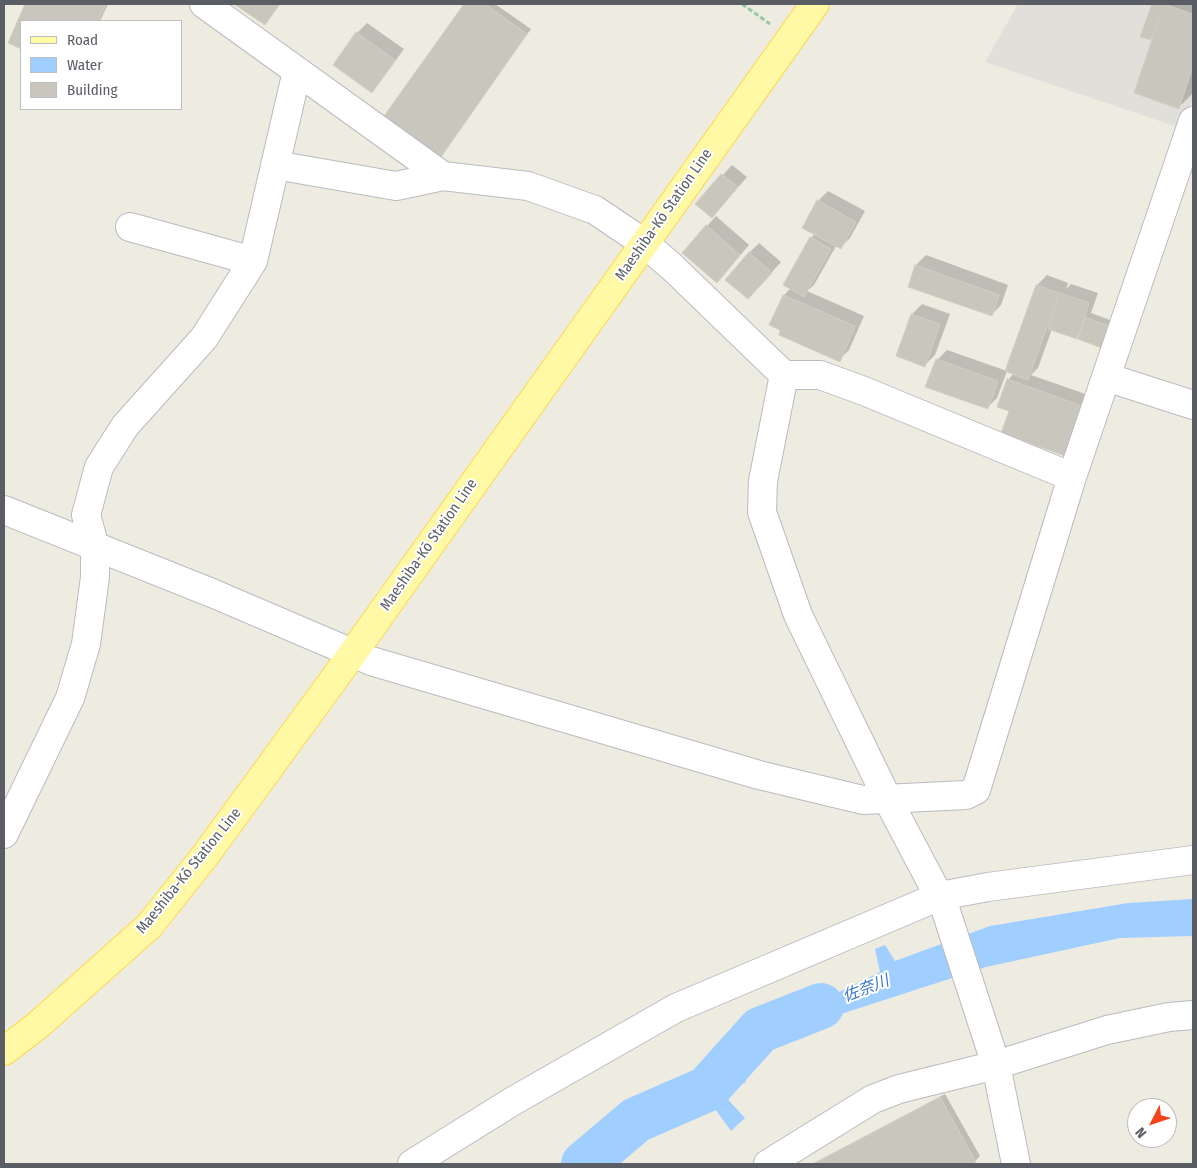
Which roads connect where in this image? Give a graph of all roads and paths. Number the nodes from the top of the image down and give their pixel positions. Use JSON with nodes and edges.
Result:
{"nodes":[{"id":1,"x":204,"y":4,"type":"edge"},
{"id":2,"x":742,"y":4,"type":"edge"},
{"id":3,"x":814,"y":4,"type":"edge"},
{"id":4,"x":790,"y":38,"type":"junction"},
{"id":5,"x":297,"y":71,"type":"junction"},
{"id":6,"x":1193,"y":122,"type":"edge"},
{"id":7,"x":275,"y":165,"type":"junction"},
{"id":8,"x":443,"y":176,"type":"junction"},
{"id":9,"x":130,"y":227,"type":"dead end"},
{"id":10,"x":644,"y":243,"type":"junction"},
{"id":11,"x":253,"y":261,"type":"junction"},
{"id":12,"x":784,"y":375,"type":"junction"},
{"id":13,"x":1106,"y":377,"type":"junction"},
{"id":14,"x":1193,"y":405,"type":"edge"},
{"id":15,"x":1072,"y":477,"type":"junction"},
{"id":16,"x":4,"y":510,"type":"edge"},
{"id":17,"x":95,"y":547,"type":"junction"},
{"id":18,"x":353,"y":653,"type":"junction"},
{"id":19,"x":887,"y":798,"type":"junction"},
{"id":20,"x":4,"y":834,"type":"edge"},
{"id":21,"x":1193,"y":860,"type":"edge"},
{"id":22,"x":943,"y":902,"type":"junction"},
{"id":23,"x":1193,"y":1015,"type":"edge"},
{"id":24,"x":4,"y":1051,"type":"edge"},
{"id":25,"x":993,"y":1057,"type":"junction"},
{"id":26,"x":412,"y":1164,"type":"edge"},
{"id":27,"x":768,"y":1164,"type":"edge"},
{"id":28,"x":1016,"y":1164,"type":"edge"}],
"edges":[{"from":1,"to":5,"type":"street"},
{"from":2,"to":4,"type":"path"},
{"from":3,"to":4,"type":"main road","name":"Maeshiba-Kō Station Line"},
{"from":4,"to":10,"type":"main road","name":"Maeshiba-Kō Station Line"},
{"from":5,"to":7,"type":"street"},
{"from":5,"to":8,"type":"street"},
{"from":6,"to":13,"type":"street"},
{"from":7,"to":8,"type":"street"},
{"from":7,"to":11,"type":"street"},
{"from":8,"to":10,"type":"street"},
{"from":9,"to":11,"type":"street"},
{"from":10,"to":12,"type":"street"},
{"from":10,"to":18,"type":"main road","name":"Maeshiba-Kō Station Line"},
{"from":11,"to":17,"type":"street"},
{"from":12,"to":15,"type":"street"},
{"from":12,"to":19,"type":"street"},
{"from":13,"to":14,"type":"street"},
{"from":13,"to":15,"type":"street"},
{"from":15,"to":19,"type":"street"},
{"from":16,"to":17,"type":"street"},
{"from":17,"to":18,"type":"street"},
{"from":17,"to":20,"type":"street"},
{"from":18,"to":19,"type":"street"},
{"from":18,"to":24,"type":"main road","name":"Maeshiba-Kō Station Line"},
{"from":19,"to":22,"type":"street"},
{"from":21,"to":22,"type":"street"},
{"from":22,"to":25,"type":"street"},
{"from":22,"to":26,"type":"street"},
{"from":23,"to":25,"type":"street"},
{"from":25,"to":27,"type":"street"},
{"from":25,"to":28,"type":"street"}]}
